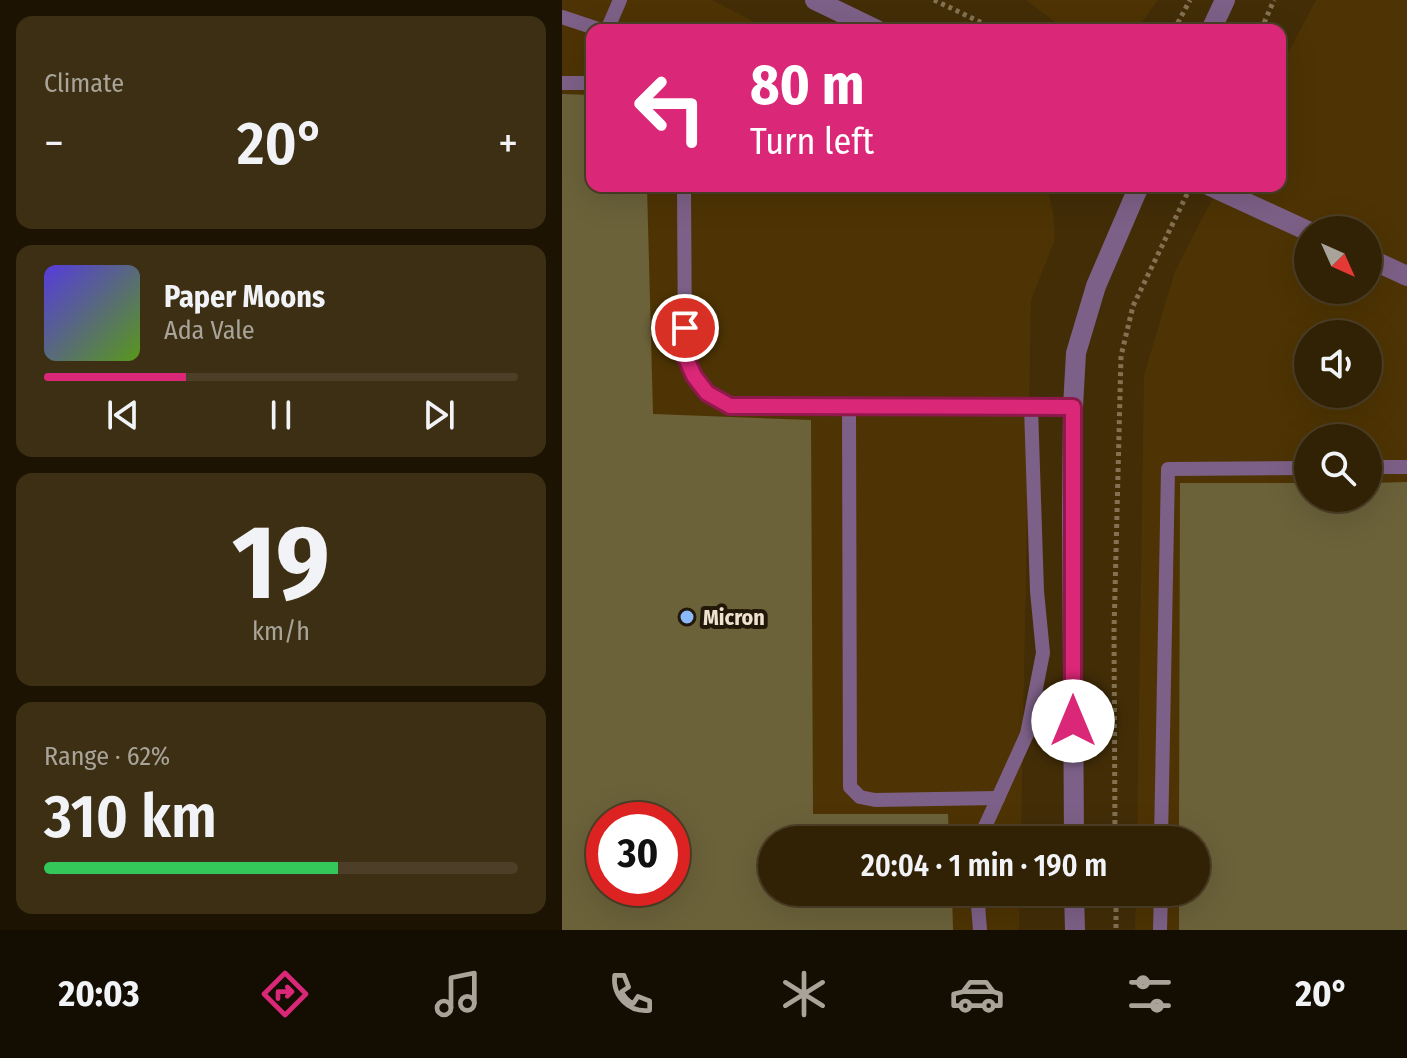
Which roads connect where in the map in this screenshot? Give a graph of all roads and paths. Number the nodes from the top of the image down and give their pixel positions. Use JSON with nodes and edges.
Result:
{"nodes":[{"id":1,"x":620,"y":0,"type":"edge"},
{"id":2,"x":815,"y":0,"type":"edge"},
{"id":3,"x":934,"y":0,"type":"edge"},
{"id":4,"x":1190,"y":0,"type":"edge"},
{"id":5,"x":1225,"y":0,"type":"edge"},
{"id":6,"x":1274,"y":0,"type":"edge"},
{"id":7,"x":562,"y":17,"type":"edge"},
{"id":8,"x":586,"y":24,"type":"edge"},
{"id":9,"x":607,"y":24,"type":"edge"},
{"id":10,"x":865,"y":24,"type":"edge"},
{"id":11,"x":984,"y":24,"type":"edge"},
{"id":12,"x":1177,"y":24,"type":"edge"},
{"id":13,"x":1214,"y":24,"type":"edge"},
{"id":14,"x":1264,"y":24,"type":"edge"},
{"id":15,"x":562,"y":83,"type":"edge"},
{"id":16,"x":586,"y":83,"type":"edge"},
{"id":17,"x":684,"y":192,"type":"edge"},
{"id":18,"x":1136,"y":192,"type":"edge"},
{"id":19,"x":1188,"y":192,"type":"edge"},
{"id":20,"x":1223,"y":192,"type":"edge"},
{"id":21,"x":1294,"y":225,"type":"edge"},
{"id":22,"x":1382,"y":264,"type":"edge"},
{"id":23,"x":1407,"y":276,"type":"edge"},
{"id":24,"x":849,"y":407,"type":"junction"},
{"id":25,"x":1031,"y":407,"type":"junction"},
{"id":26,"x":1073,"y":407,"type":"junction"},
{"id":27,"x":1382,"y":467,"type":"edge"},
{"id":28,"x":1407,"y":467,"type":"edge"},
{"id":29,"x":1294,"y":468,"type":"edge"},
{"id":30,"x":998,"y":798,"type":"junction"},
{"id":31,"x":985,"y":826,"type":"edge"},
{"id":32,"x":1074,"y":826,"type":"edge"},
{"id":33,"x":1115,"y":826,"type":"edge"},
{"id":34,"x":1161,"y":826,"type":"edge"},
{"id":35,"x":978,"y":906,"type":"edge"},
{"id":36,"x":1074,"y":906,"type":"edge"},
{"id":37,"x":1116,"y":906,"type":"edge"},
{"id":38,"x":1161,"y":906,"type":"edge"},
{"id":39,"x":980,"y":930,"type":"edge"},
{"id":40,"x":1075,"y":930,"type":"edge"},
{"id":41,"x":1116,"y":930,"type":"edge"},
{"id":42,"x":1160,"y":930,"type":"edge"}],
"edges":[{"from":1,"to":9,"type":"lane"},
{"from":2,"to":10,"type":"street"},
{"from":3,"to":11,"type":"path"},
{"from":4,"to":12,"type":"path"},
{"from":5,"to":13,"type":"street"},
{"from":6,"to":14,"type":"path"},
{"from":7,"to":8,"type":"lane"},
{"from":15,"to":16,"type":"lane"},
{"from":17,"to":24,"type":"lane"},
{"from":18,"to":26,"type":"street"},
{"from":19,"to":33,"type":"path"},
{"from":20,"to":21,"type":"street"},
{"from":22,"to":23,"type":"street"},
{"from":24,"to":25,"type":"lane"},
{"from":24,"to":30,"type":"lane"},
{"from":25,"to":26,"type":"lane"},
{"from":25,"to":30,"type":"lane"},
{"from":26,"to":32,"type":"street"},
{"from":27,"to":28,"type":"lane"},
{"from":29,"to":34,"type":"lane"},
{"from":30,"to":31,"type":"lane"},
{"from":35,"to":39,"type":"lane"},
{"from":36,"to":40,"type":"street"},
{"from":37,"to":41,"type":"path"},
{"from":38,"to":42,"type":"lane"}]}
